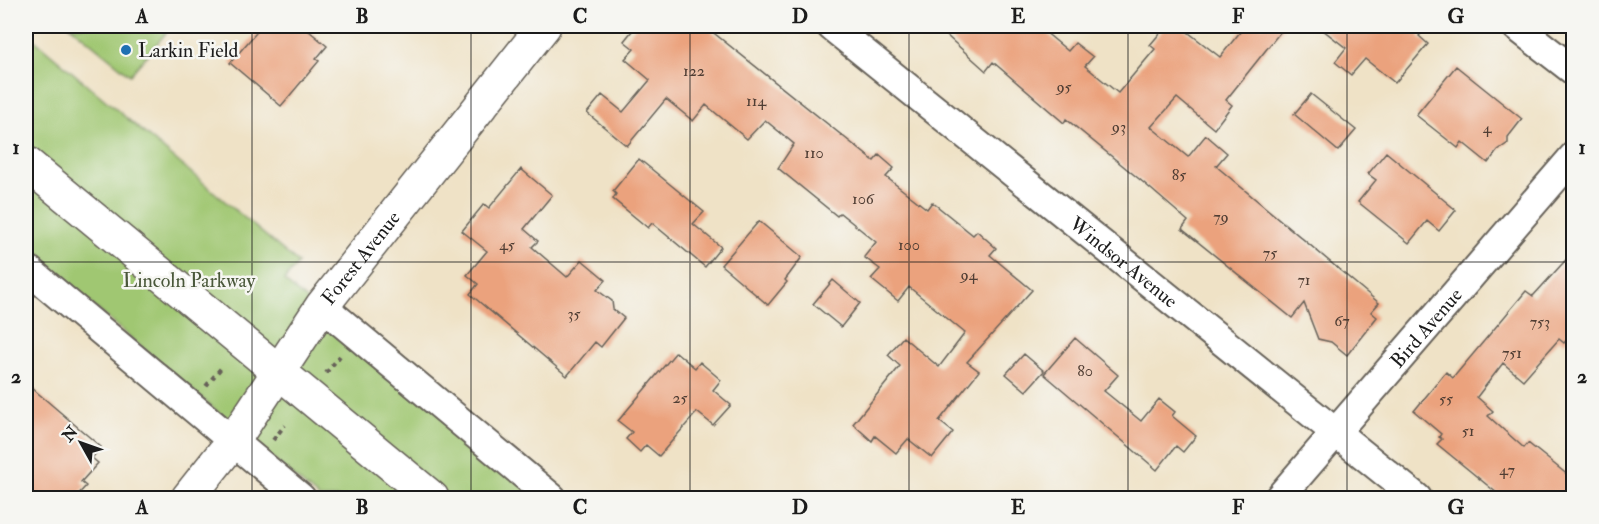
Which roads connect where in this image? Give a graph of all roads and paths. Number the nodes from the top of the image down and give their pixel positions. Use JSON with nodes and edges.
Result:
{"nodes":[{"id":1,"x":544,"y":26,"type":"edge"},
{"id":2,"x":831,"y":26,"type":"edge"},
{"id":3,"x":1516,"y":26,"type":"edge"},
{"id":4,"x":1574,"y":72,"type":"edge"},
{"id":5,"x":1574,"y":156,"type":"edge"},
{"id":6,"x":26,"y":163,"type":"edge"},
{"id":7,"x":26,"y":268,"type":"edge"},
{"id":8,"x":322,"y":306,"type":"junction"},
{"id":9,"x":344,"y":350,"type":"dead end"},
{"id":10,"x":221,"y":368,"type":"dead end"},
{"id":11,"x":278,"y":372,"type":"junction"},
{"id":12,"x":324,"y":376,"type":"dead end"},
{"id":13,"x":200,"y":394,"type":"dead end"},
{"id":14,"x":285,"y":425,"type":"dead end"},
{"id":15,"x":1336,"y":433,"type":"junction"},
{"id":16,"x":233,"y":441,"type":"junction"},
{"id":17,"x":266,"y":449,"type":"dead end"},
{"id":18,"x":188,"y":498,"type":"edge"},
{"id":19,"x":301,"y":498,"type":"edge"},
{"id":20,"x":432,"y":498,"type":"edge"},
{"id":21,"x":552,"y":498,"type":"edge"},
{"id":22,"x":1279,"y":498,"type":"edge"},
{"id":23,"x":1418,"y":498,"type":"edge"}],
"edges":[{"from":1,"to":8,"type":"street","name":"Forest Avenue"},
{"from":2,"to":15,"type":"street","name":"Windsor Avenue"},
{"from":3,"to":4,"type":"street"},
{"from":5,"to":15,"type":"street","name":"Bird Avenue"},
{"from":6,"to":11,"type":"street"},
{"from":7,"to":16,"type":"street"},
{"from":8,"to":11,"type":"street","name":"Forest Avenue"},
{"from":8,"to":21,"type":"street"},
{"from":9,"to":12,"type":"path"},
{"from":10,"to":13,"type":"path"},
{"from":11,"to":16,"type":"street","name":"Forest Avenue"},
{"from":11,"to":20,"type":"street"},
{"from":14,"to":17,"type":"path"},
{"from":15,"to":22,"type":"street","name":"Bird Avenue"},
{"from":15,"to":23,"type":"street","name":"Windsor Avenue"},
{"from":16,"to":18,"type":"street","name":"Forest Avenue"},
{"from":16,"to":19,"type":"street"}]}
